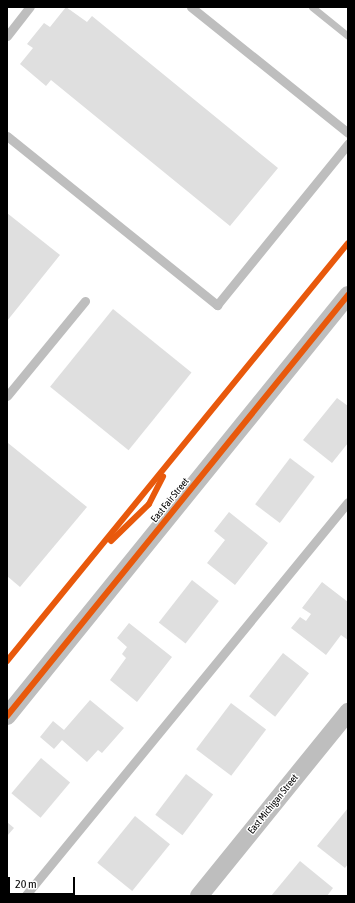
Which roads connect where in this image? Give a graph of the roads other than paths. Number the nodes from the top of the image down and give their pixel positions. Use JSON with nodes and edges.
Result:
{"nodes":[{"id":1,"x":30,"y":7,"type":"edge"},
{"id":2,"x":192,"y":7,"type":"edge"},
{"id":3,"x":7,"y":36,"type":"edge"},
{"id":4,"x":348,"y":133,"type":"edge"},
{"id":5,"x":7,"y":136,"type":"edge"},
{"id":6,"x":348,"y":144,"type":"edge"},
{"id":7,"x":348,"y":296,"type":"edge"},
{"id":8,"x":85,"y":301,"type":"dead end"},
{"id":9,"x":7,"y":396,"type":"edge"},
{"id":10,"x":348,"y":502,"type":"edge"},
{"id":11,"x":348,"y":712,"type":"edge"},
{"id":12,"x":7,"y":716,"type":"edge"},
{"id":13,"x":25,"y":896,"type":"edge"},
{"id":14,"x":199,"y":896,"type":"edge"}],
"edges":[{"from":1,"to":3,"type":"lane"},
{"from":2,"to":4,"type":"lane"},
{"from":5,"to":6,"type":"lane"},
{"from":7,"to":12,"type":"street","name":"East Fair Street"},
{"from":8,"to":9,"type":"lane"},
{"from":10,"to":13,"type":"lane"},
{"from":11,"to":14,"type":"street","name":"East Michigan Street"}]}
